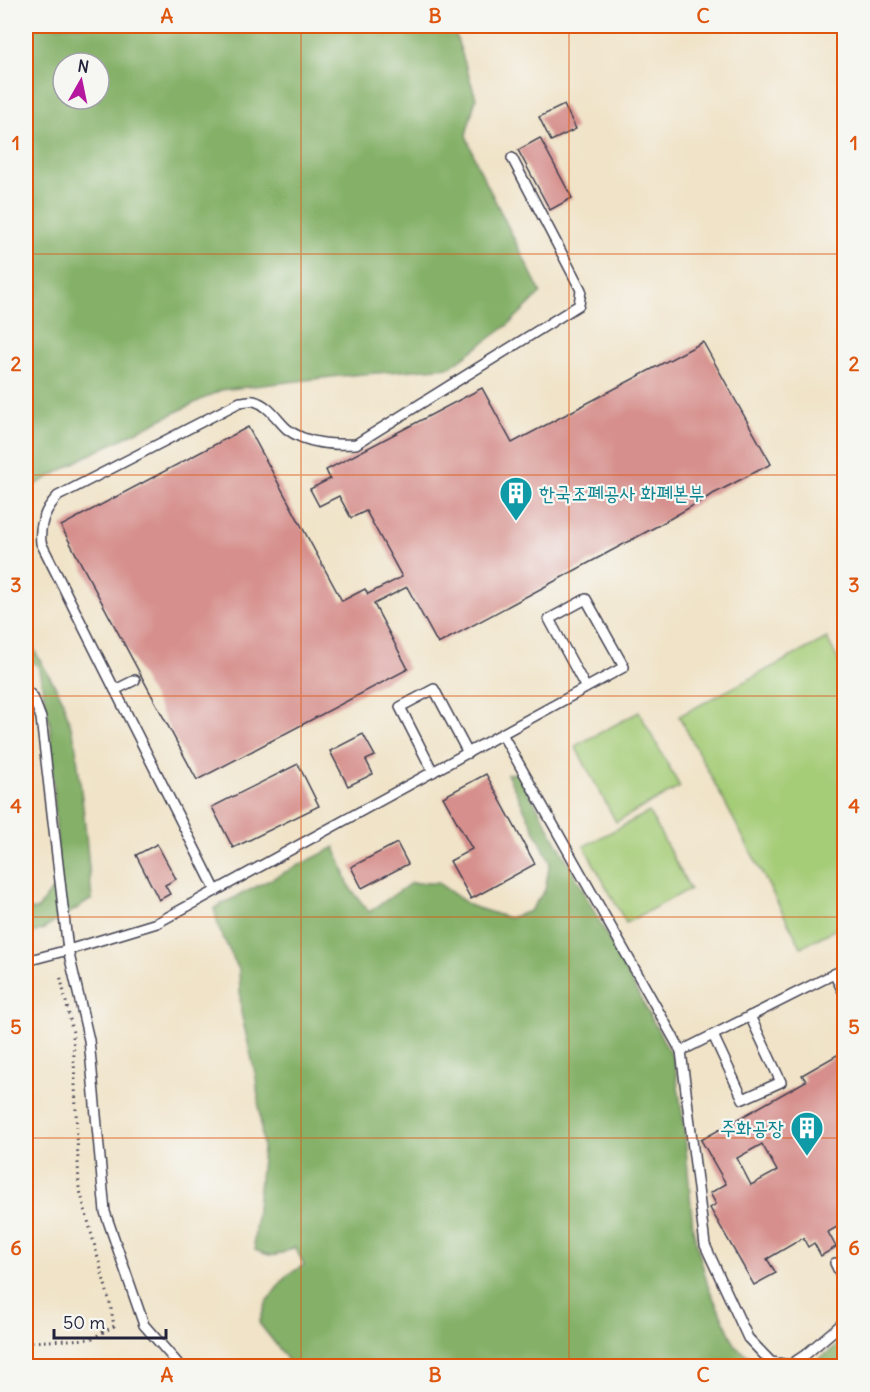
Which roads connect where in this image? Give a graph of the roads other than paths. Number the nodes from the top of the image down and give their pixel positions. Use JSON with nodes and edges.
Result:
{"nodes":[{"id":1,"x":512,"y":158,"type":"dead end"},
{"id":2,"x":135,"y":680,"type":"dead end"},
{"id":3,"x":585,"y":688,"type":"junction"},
{"id":4,"x":26,"y":690,"type":"edge"},
{"id":5,"x":115,"y":690,"type":"junction"},
{"id":6,"x":502,"y":734,"type":"junction"},
{"id":7,"x":468,"y":753,"type":"junction"},
{"id":8,"x":433,"y":772,"type":"junction"},
{"id":9,"x":216,"y":891,"type":"junction"},
{"id":10,"x":68,"y":950,"type":"junction"},
{"id":11,"x":26,"y":961,"type":"edge"},
{"id":12,"x":844,"y":969,"type":"edge"},
{"id":13,"x":834,"y":974,"type":"junction"},
{"id":14,"x":844,"y":993,"type":"edge"},
{"id":15,"x":750,"y":1016,"type":"junction"},
{"id":16,"x":713,"y":1035,"type":"junction"},
{"id":17,"x":681,"y":1051,"type":"junction"},
{"id":18,"x":835,"y":1263,"type":"dead end"},
{"id":19,"x":844,"y":1281,"type":"edge"},
{"id":20,"x":844,"y":1322,"type":"edge"},
{"id":21,"x":180,"y":1366,"type":"edge"}],
"edges":[{"from":1,"to":5,"type":"lane"},
{"from":2,"to":5,"type":"lane"},
{"from":3,"to":3,"type":"lane"},
{"from":3,"to":6,"type":"lane"},
{"from":4,"to":10,"type":"lane"},
{"from":5,"to":9,"type":"lane"},
{"from":6,"to":7,"type":"lane"},
{"from":6,"to":17,"type":"lane"},
{"from":7,"to":8,"type":"lane"},
{"from":7,"to":8,"type":"lane"},
{"from":8,"to":9,"type":"lane"},
{"from":9,"to":10,"type":"lane"},
{"from":10,"to":11,"type":"lane"},
{"from":10,"to":21,"type":"lane"},
{"from":12,"to":13,"type":"lane"},
{"from":13,"to":14,"type":"lane"},
{"from":13,"to":15,"type":"lane"},
{"from":15,"to":16,"type":"lane"},
{"from":15,"to":16,"type":"lane"},
{"from":16,"to":17,"type":"lane"},
{"from":17,"to":20,"type":"lane"},
{"from":18,"to":19,"type":"lane"}]}
